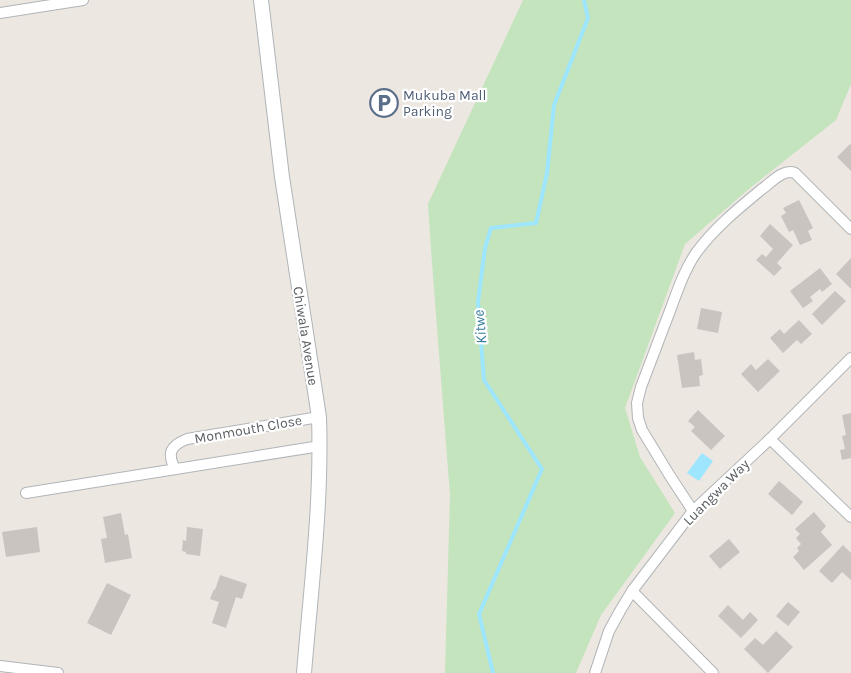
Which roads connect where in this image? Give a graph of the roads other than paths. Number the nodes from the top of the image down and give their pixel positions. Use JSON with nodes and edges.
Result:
{"nodes":[{"id":1,"x":83,"y":0,"type":"edge"},
{"id":2,"x":261,"y":0,"type":"edge"},
{"id":3,"x":0,"y":13,"type":"edge"},
{"id":4,"x":851,"y":228,"type":"edge"},
{"id":5,"x":851,"y":358,"type":"edge"},
{"id":6,"x":319,"y":416,"type":"junction"},
{"id":7,"x":770,"y":439,"type":"junction"},
{"id":8,"x":320,"y":446,"type":"junction"},
{"id":9,"x":175,"y":469,"type":"junction"},
{"id":10,"x":26,"y":493,"type":"dead end"},
{"id":11,"x":693,"y":511,"type":"junction"},
{"id":12,"x":851,"y":517,"type":"edge"},
{"id":13,"x":632,"y":591,"type":"junction"},
{"id":14,"x":0,"y":666,"type":"edge"},
{"id":15,"x":58,"y":673,"type":"edge"},
{"id":16,"x":304,"y":673,"type":"edge"},
{"id":17,"x":595,"y":673,"type":"edge"},
{"id":18,"x":713,"y":673,"type":"edge"}],
"edges":[{"from":1,"to":3,"type":"street"},
{"from":2,"to":6,"type":"main road","name":"Chiwala Avenue"},
{"from":4,"to":11,"type":"street"},
{"from":5,"to":7,"type":"street","name":"Luangwa Way"},
{"from":6,"to":8,"type":"main road","name":"Chiwala Avenue"},
{"from":6,"to":9,"type":"street","name":"Monmouth Close"},
{"from":7,"to":11,"type":"street","name":"Luangwa Way"},
{"from":7,"to":12,"type":"street"},
{"from":8,"to":9,"type":"street"},
{"from":8,"to":16,"type":"main road","name":"Chiwala Avenue"},
{"from":9,"to":10,"type":"street"},
{"from":11,"to":13,"type":"street","name":"Luangwa Way"},
{"from":13,"to":17,"type":"street","name":"Luangwa Way"},
{"from":13,"to":18,"type":"street"},
{"from":14,"to":15,"type":"street"}]}
